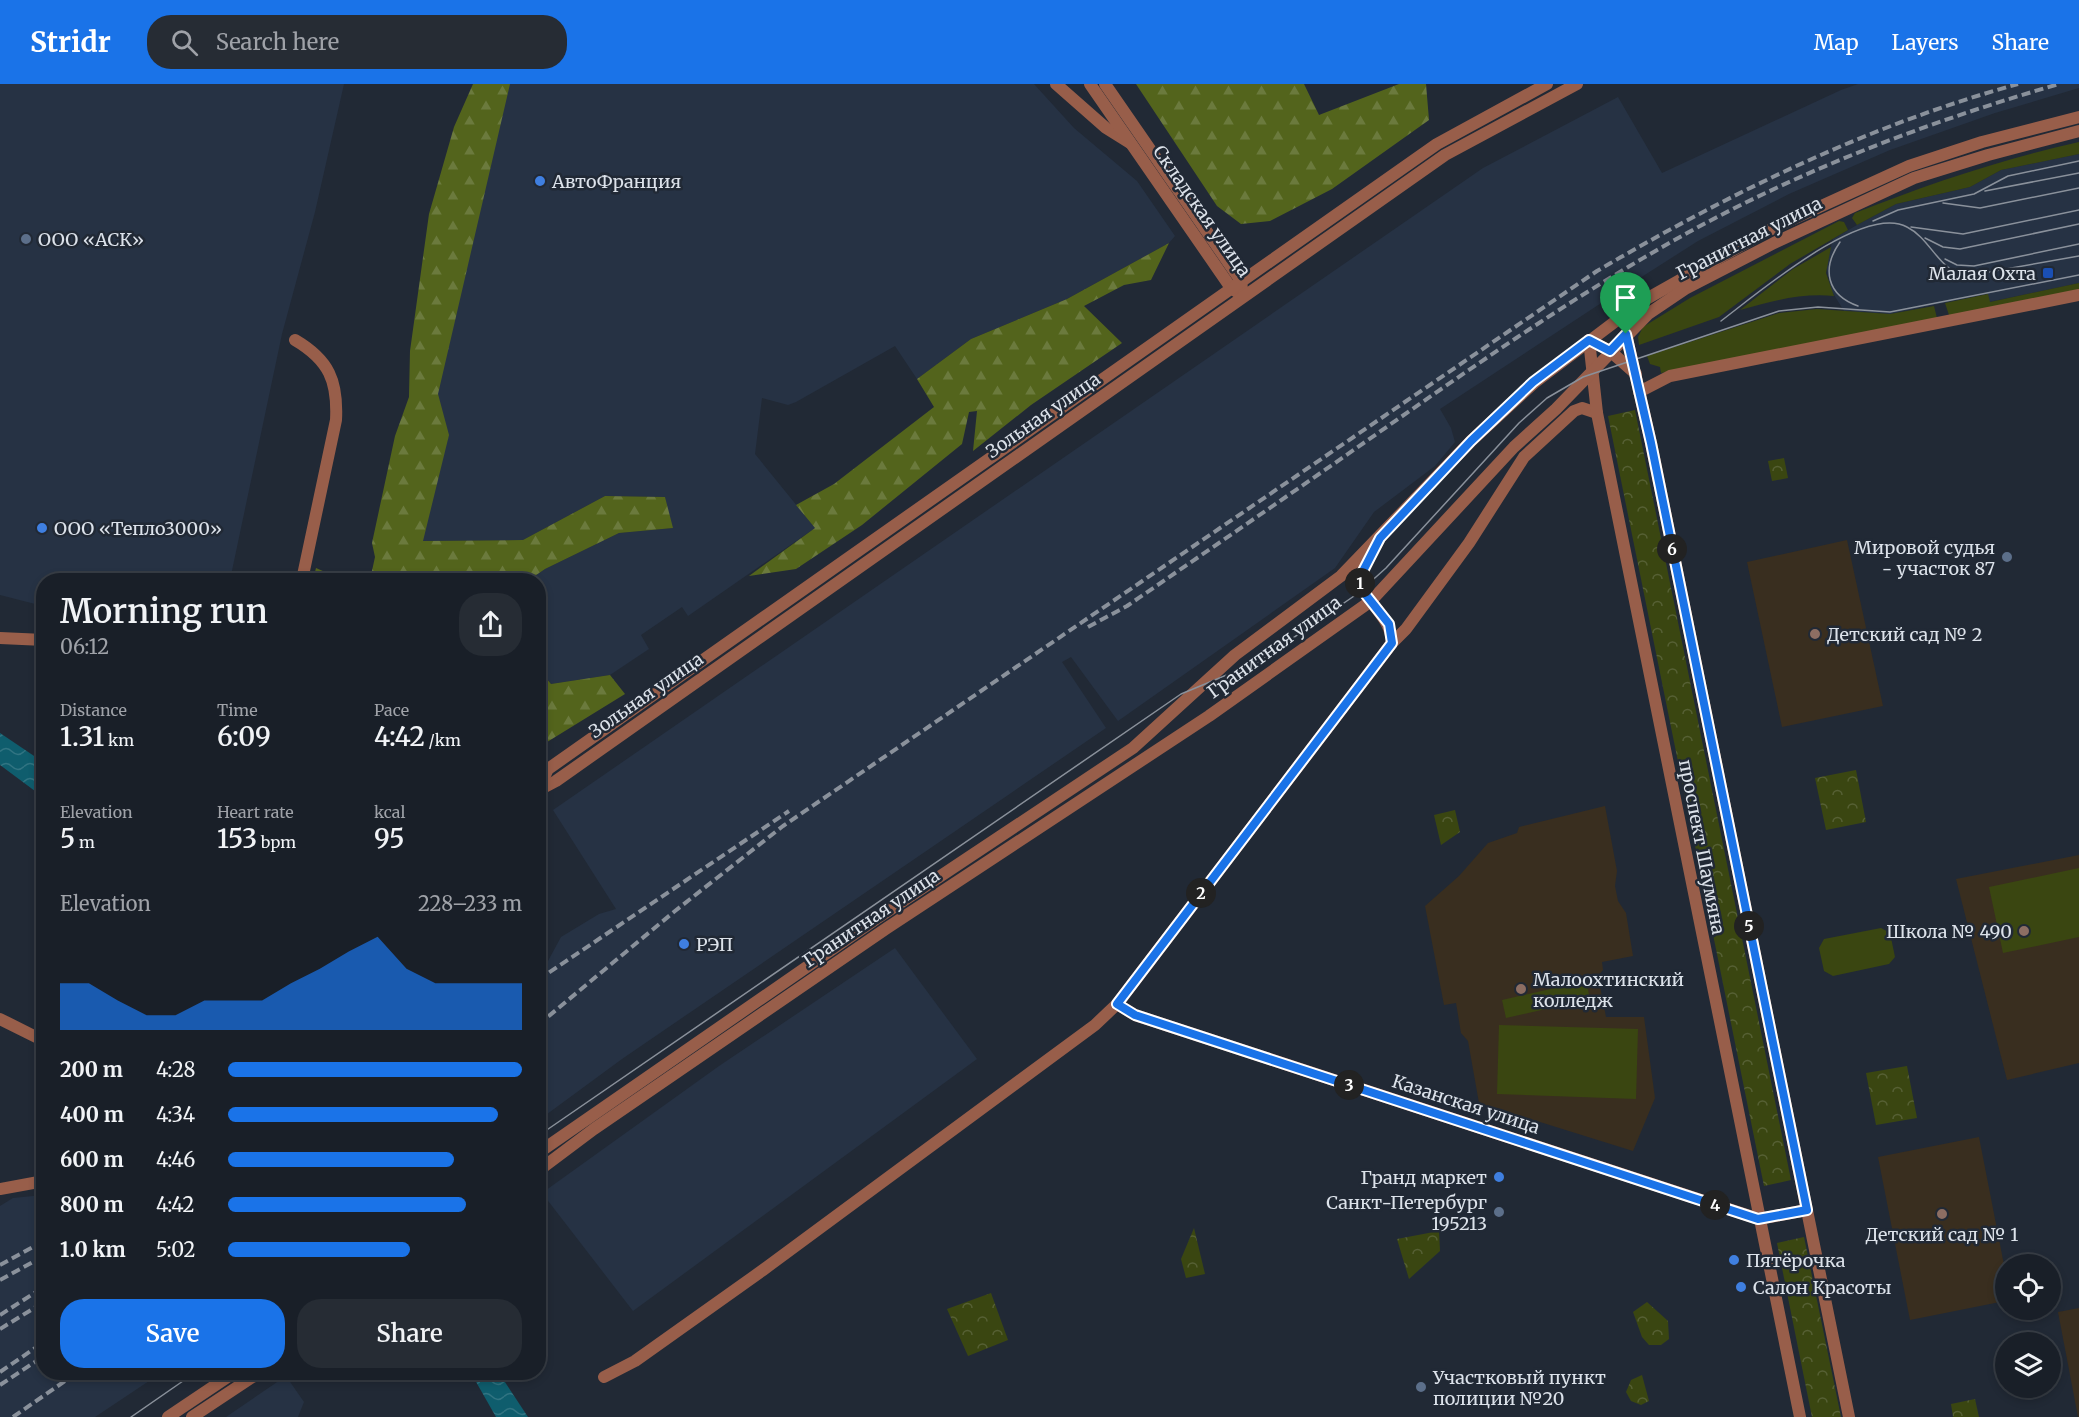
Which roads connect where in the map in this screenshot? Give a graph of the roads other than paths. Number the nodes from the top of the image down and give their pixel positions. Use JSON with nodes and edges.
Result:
{"nodes":[{"id":1,"x":1056,"y":84,"type":"edge"},
{"id":2,"x":1090,"y":84,"type":"edge"},
{"id":3,"x":1105,"y":84,"type":"edge"},
{"id":4,"x":1547,"y":84,"type":"edge"},
{"id":5,"x":1577,"y":84,"type":"edge"},
{"id":6,"x":2079,"y":117,"type":"edge"},
{"id":7,"x":2079,"y":131,"type":"edge"},
{"id":8,"x":1134,"y":145,"type":"junction"},
{"id":9,"x":1236,"y":285,"type":"junction"},
{"id":10,"x":2079,"y":295,"type":"edge"},
{"id":11,"x":1243,"y":296,"type":"junction"},
{"id":12,"x":1626,"y":334,"type":"junction"},
{"id":13,"x":295,"y":340,"type":"dead end"},
{"id":14,"x":1589,"y":340,"type":"junction"},
{"id":15,"x":1610,"y":351,"type":"junction"},
{"id":16,"x":1594,"y":369,"type":"junction"},
{"id":17,"x":1636,"y":374,"type":"junction"},
{"id":18,"x":1639,"y":392,"type":"junction"},
{"id":19,"x":1597,"y":413,"type":"junction"},
{"id":20,"x":1514,"y":447,"type":"junction"},
{"id":21,"x":1524,"y":457,"type":"junction"},
{"id":22,"x":1380,"y":538,"type":"junction"},
{"id":23,"x":303,"y":573,"type":"edge"},
{"id":24,"x":1371,"y":601,"type":"junction"},
{"id":25,"x":0,"y":638,"type":"edge"},
{"id":26,"x":36,"y":640,"type":"edge"},
{"id":27,"x":1392,"y":643,"type":"junction"},
{"id":28,"x":546,"y":773,"type":"edge"},
{"id":29,"x":546,"y":785,"type":"edge"},
{"id":30,"x":1117,"y":1004,"type":"junction"},
{"id":31,"x":0,"y":1019,"type":"edge"},
{"id":32,"x":36,"y":1037,"type":"edge"},
{"id":33,"x":546,"y":1147,"type":"edge"},
{"id":34,"x":546,"y":1165,"type":"edge"},
{"id":35,"x":36,"y":1182,"type":"edge"},
{"id":36,"x":0,"y":1189,"type":"edge"},
{"id":37,"x":1807,"y":1210,"type":"junction"},
{"id":38,"x":1758,"y":1219,"type":"junction"},
{"id":39,"x":604,"y":1377,"type":"dead end"},
{"id":40,"x":223,"y":1380,"type":"edge"},
{"id":41,"x":248,"y":1380,"type":"edge"},
{"id":42,"x":168,"y":1417,"type":"edge"},
{"id":43,"x":192,"y":1417,"type":"edge"},
{"id":44,"x":1800,"y":1417,"type":"edge"},
{"id":45,"x":1849,"y":1417,"type":"edge"}],
"edges":[{"from":1,"to":8,"type":"street"},
{"from":2,"to":8,"type":"street","name":"Складская улица"},
{"from":3,"to":9,"type":"street","name":"Складская улица"},
{"from":4,"to":9,"type":"street","name":"Зольная улица"},
{"from":5,"to":11,"type":"street","name":"Зольная улица"},
{"from":6,"to":14,"type":"street","name":"Гранитная улица"},
{"from":7,"to":12,"type":"street","name":"Гранитная улица"},
{"from":8,"to":9,"type":"street","name":"Складская улица"},
{"from":9,"to":11,"type":"street","name":"Складская улица"},
{"from":9,"to":28,"type":"street","name":"Зольная улица"},
{"from":10,"to":18,"type":"street"},
{"from":11,"to":29,"type":"street","name":"Зольная улица"},
{"from":12,"to":15,"type":"street","name":"Гранитная улица"},
{"from":12,"to":17,"type":"street","name":"проспект Шаумяна"},
{"from":13,"to":23,"type":"street"},
{"from":14,"to":15,"type":"street"},
{"from":14,"to":16,"type":"street","name":"проспект Шаумяна"},
{"from":14,"to":22,"type":"street","name":"Гранитная улица"},
{"from":15,"to":16,"type":"street","name":"Гранитная улица"},
{"from":15,"to":17,"type":"street"},
{"from":16,"to":19,"type":"street","name":"проспект Шаумяна"},
{"from":16,"to":20,"type":"street","name":"Гранитная улица"},
{"from":17,"to":18,"type":"street","name":"проспект Шаумяна"},
{"from":18,"to":37,"type":"street","name":"проспект Шаумяна"},
{"from":19,"to":21,"type":"street"},
{"from":19,"to":38,"type":"street","name":"проспект Шаумяна"},
{"from":20,"to":21,"type":"street"},
{"from":20,"to":24,"type":"street","name":"Гранитная улица"},
{"from":21,"to":27,"type":"street"},
{"from":22,"to":24,"type":"street"},
{"from":22,"to":33,"type":"street","name":"Гранитная улица"},
{"from":24,"to":27,"type":"street"},
{"from":24,"to":34,"type":"street","name":"Гранитная улица"},
{"from":25,"to":26,"type":"street"},
{"from":27,"to":30,"type":"street"},
{"from":30,"to":38,"type":"street","name":"Казанская улица"},
{"from":30,"to":39,"type":"street"},
{"from":31,"to":32,"type":"street"},
{"from":35,"to":36,"type":"street"},
{"from":37,"to":38,"type":"street","name":"Казанская улица"},
{"from":37,"to":45,"type":"street","name":"проспект Шаумяна"},
{"from":38,"to":44,"type":"street","name":"проспект Шаумяна"},
{"from":40,"to":42,"type":"street"},
{"from":41,"to":43,"type":"street"}]}
